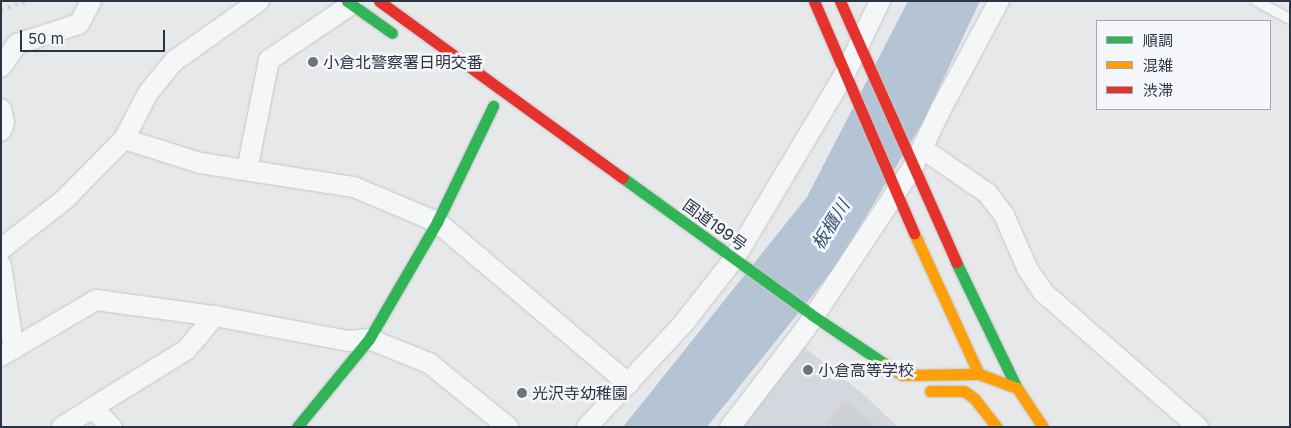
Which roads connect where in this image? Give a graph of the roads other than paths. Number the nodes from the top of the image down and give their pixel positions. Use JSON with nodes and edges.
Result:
{"nodes":[{"id":1,"x":91,"y":1,"type":"edge"},
{"id":2,"x":259,"y":1,"type":"edge"},
{"id":3,"x":378,"y":1,"type":"edge"},
{"id":4,"x":814,"y":1,"type":"edge"},
{"id":5,"x":840,"y":1,"type":"edge"},
{"id":6,"x":880,"y":1,"type":"edge"},
{"id":7,"x":999,"y":1,"type":"edge"},
{"id":8,"x":1256,"y":1,"type":"edge"},
{"id":9,"x":350,"y":3,"type":"edge"},
{"id":10,"x":1290,"y":20,"type":"edge"},
{"id":11,"x":399,"y":38,"type":"dead end"},
{"id":12,"x":860,"y":45,"type":"junction"},
{"id":13,"x":1,"y":67,"type":"edge"},
{"id":14,"x":850,"y":79,"type":"junction"},
{"id":15,"x":493,"y":106,"type":"dead end"},
{"id":16,"x":1,"y":109,"type":"edge"},
{"id":17,"x":1,"y":131,"type":"edge"},
{"id":18,"x":124,"y":140,"type":"junction"},
{"id":19,"x":915,"y":158,"type":"junction"},
{"id":20,"x":247,"y":170,"type":"junction"},
{"id":21,"x":895,"y":186,"type":"junction"},
{"id":22,"x":437,"y":222,"type":"junction"},
{"id":23,"x":1,"y":249,"type":"edge"},
{"id":24,"x":1,"y":264,"type":"edge"},
{"id":25,"x":731,"y":267,"type":"junction"},
{"id":26,"x":216,"y":316,"type":"junction"},
{"id":27,"x":807,"y":321,"type":"junction"},
{"id":28,"x":986,"y":328,"type":"junction"},
{"id":29,"x":369,"y":339,"type":"junction"},
{"id":30,"x":961,"y":340,"type":"junction"},
{"id":31,"x":8,"y":353,"type":"edge"},
{"id":32,"x":941,"y":374,"type":"junction"},
{"id":33,"x":979,"y":374,"type":"junction"},
{"id":34,"x":629,"y":384,"type":"junction"},
{"id":35,"x":1017,"y":388,"type":"junction"},
{"id":36,"x":950,"y":389,"type":"junction"},
{"id":37,"x":921,"y":392,"type":"dead end"},
{"id":38,"x":991,"y":394,"type":"dead end"},
{"id":39,"x":92,"y":408,"type":"junction"},
{"id":40,"x":62,"y":427,"type":"edge"},
{"id":41,"x":112,"y":427,"type":"edge"},
{"id":42,"x":297,"y":427,"type":"edge"},
{"id":43,"x":508,"y":427,"type":"edge"},
{"id":44,"x":587,"y":427,"type":"edge"},
{"id":45,"x":730,"y":427,"type":"edge"},
{"id":46,"x":998,"y":427,"type":"edge"},
{"id":47,"x":1043,"y":427,"type":"edge"},
{"id":48,"x":1198,"y":427,"type":"edge"}],
"edges":[{"from":1,"to":13,"type":"street"},
{"from":2,"to":18,"type":"street"},
{"from":3,"to":25,"type":"main road","name":"国道199号"},
{"from":4,"to":14,"type":"main road"},
{"from":5,"to":12,"type":"main road"},
{"from":6,"to":12,"type":"street"},
{"from":7,"to":19,"type":"street"},
{"from":8,"to":10,"type":"lane"},
{"from":9,"to":11,"type":"main road"},
{"from":9,"to":20,"type":"street"},
{"from":12,"to":14,"type":"street"},
{"from":12,"to":19,"type":"main road"},
{"from":14,"to":21,"type":"main road"},
{"from":14,"to":25,"type":"street"},
{"from":15,"to":22,"type":"main road"},
{"from":16,"to":17,"type":"street"},
{"from":18,"to":20,"type":"street"},
{"from":18,"to":23,"type":"street"},
{"from":19,"to":21,"type":"street"},
{"from":19,"to":28,"type":"main road"},
{"from":19,"to":48,"type":"street"},
{"from":20,"to":22,"type":"street"},
{"from":21,"to":27,"type":"street"},
{"from":21,"to":30,"type":"main road"},
{"from":22,"to":29,"type":"main road"},
{"from":22,"to":34,"type":"street"},
{"from":24,"to":31,"type":"street"},
{"from":25,"to":27,"type":"main road","name":"国道199号"},
{"from":25,"to":34,"type":"street"},
{"from":26,"to":29,"type":"street"},
{"from":26,"to":31,"type":"street"},
{"from":26,"to":39,"type":"street"},
{"from":27,"to":32,"type":"main road","name":"国道199号"},
{"from":27,"to":45,"type":"street"},
{"from":28,"to":33,"type":"main road"},
{"from":28,"to":35,"type":"main road"},
{"from":29,"to":42,"type":"main road"},
{"from":29,"to":43,"type":"street"},
{"from":30,"to":32,"type":"main road"},
{"from":30,"to":33,"type":"main road"},
{"from":32,"to":33,"type":"main road","name":"国道199号"},
{"from":33,"to":35,"type":"main road","name":"国道199号"},
{"from":33,"to":36,"type":"main road"},
{"from":33,"to":38,"type":"main road"},
{"from":34,"to":44,"type":"street"},
{"from":35,"to":47,"type":"main road"},
{"from":36,"to":37,"type":"main road"},
{"from":36,"to":46,"type":"main road"},
{"from":39,"to":40,"type":"street"},
{"from":39,"to":41,"type":"street"}]}
